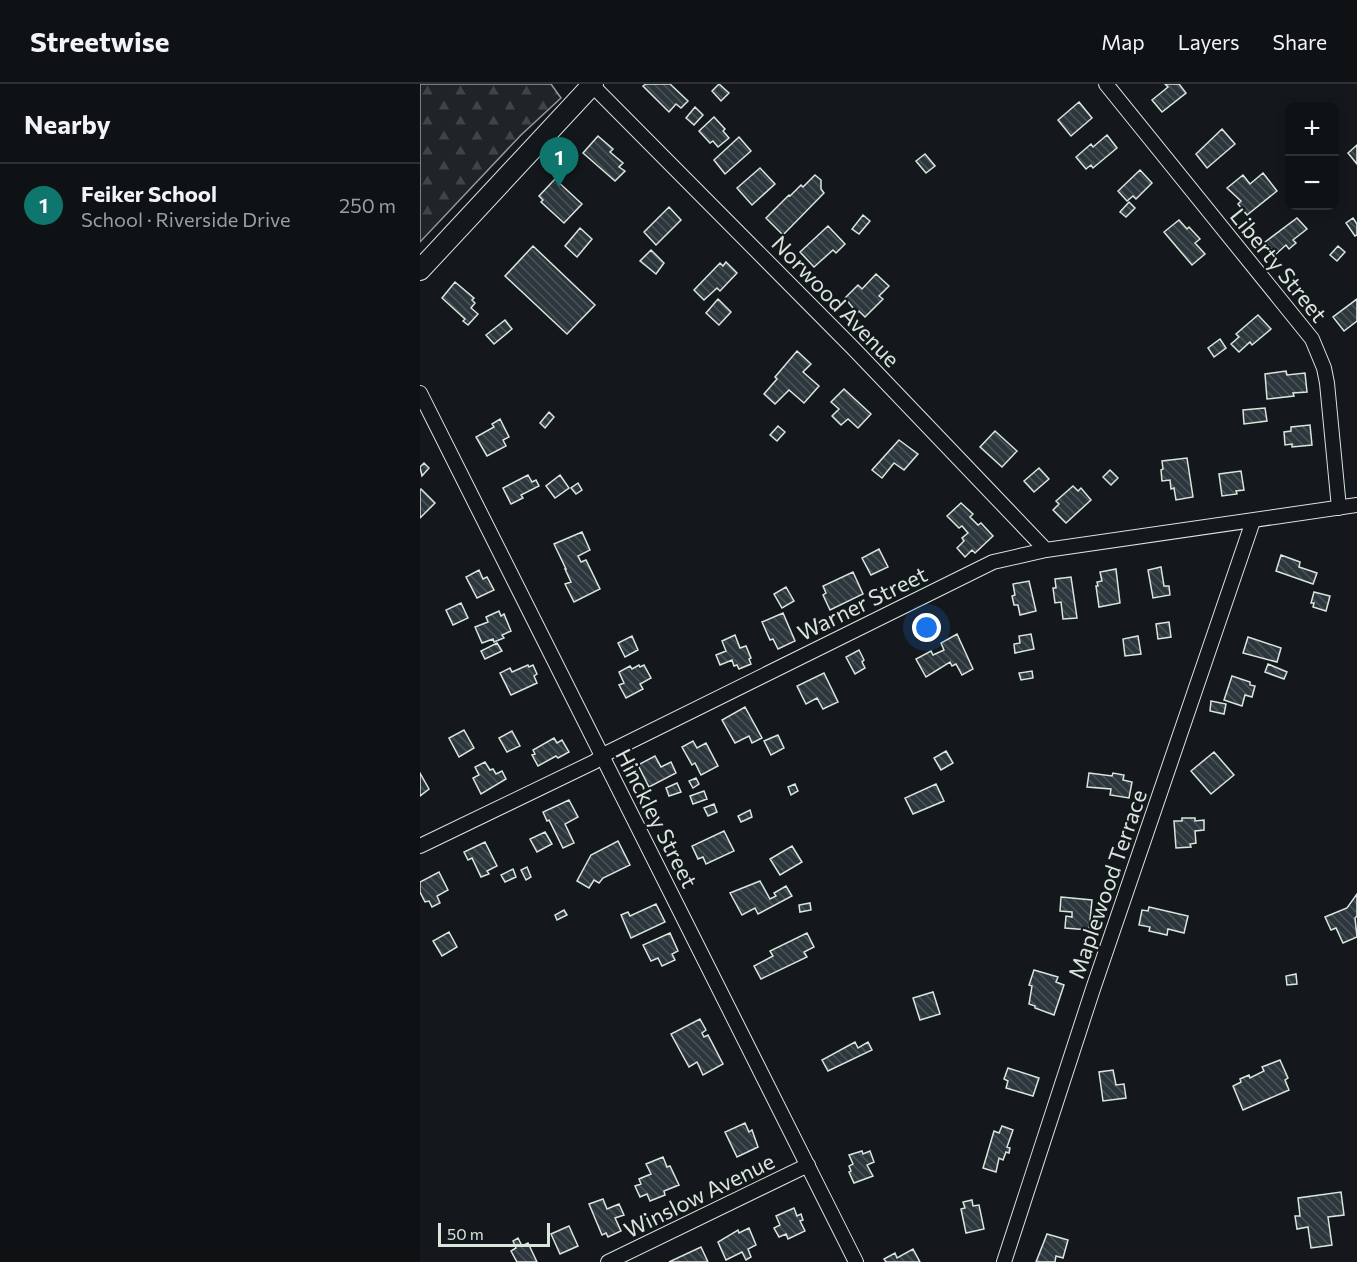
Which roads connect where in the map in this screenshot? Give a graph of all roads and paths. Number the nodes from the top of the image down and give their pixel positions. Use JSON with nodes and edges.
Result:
{"nodes":[{"id":1,"x":1106,"y":84,"type":"edge"},
{"id":2,"x":593,"y":85,"type":"edge"},
{"id":3,"x":420,"y":270,"type":"edge"},
{"id":4,"x":420,"y":393,"type":"edge"},
{"id":5,"x":1357,"y":505,"type":"edge"},
{"id":6,"x":1338,"y":508,"type":"junction"},
{"id":7,"x":1253,"y":521,"type":"junction"},
{"id":8,"x":1046,"y":550,"type":"junction"},
{"id":9,"x":603,"y":756,"type":"junction"},
{"id":10,"x":420,"y":846,"type":"edge"},
{"id":11,"x":808,"y":1165,"type":"junction"},
{"id":12,"x":608,"y":1262,"type":"edge"},
{"id":13,"x":856,"y":1262,"type":"edge"},
{"id":14,"x":1004,"y":1262,"type":"edge"}],
"edges":[{"from":1,"to":6,"type":"street","name":"Liberty Street"},
{"from":2,"to":3,"type":"street"},
{"from":2,"to":8,"type":"street","name":"Norwood Avenue"},
{"from":4,"to":9,"type":"street","name":"Hinckley Street"},
{"from":5,"to":6,"type":"street","name":"Warner Street"},
{"from":6,"to":7,"type":"street","name":"Warner Street"},
{"from":7,"to":8,"type":"street","name":"Warner Street"},
{"from":7,"to":14,"type":"street","name":"Maplewood Terrace"},
{"from":8,"to":9,"type":"street","name":"Warner Street"},
{"from":9,"to":10,"type":"street","name":"Warner Street"},
{"from":9,"to":11,"type":"street","name":"Hinckley Street"},
{"from":11,"to":12,"type":"street","name":"Winslow Avenue"},
{"from":11,"to":13,"type":"street","name":"Hinckley Street"}]}
